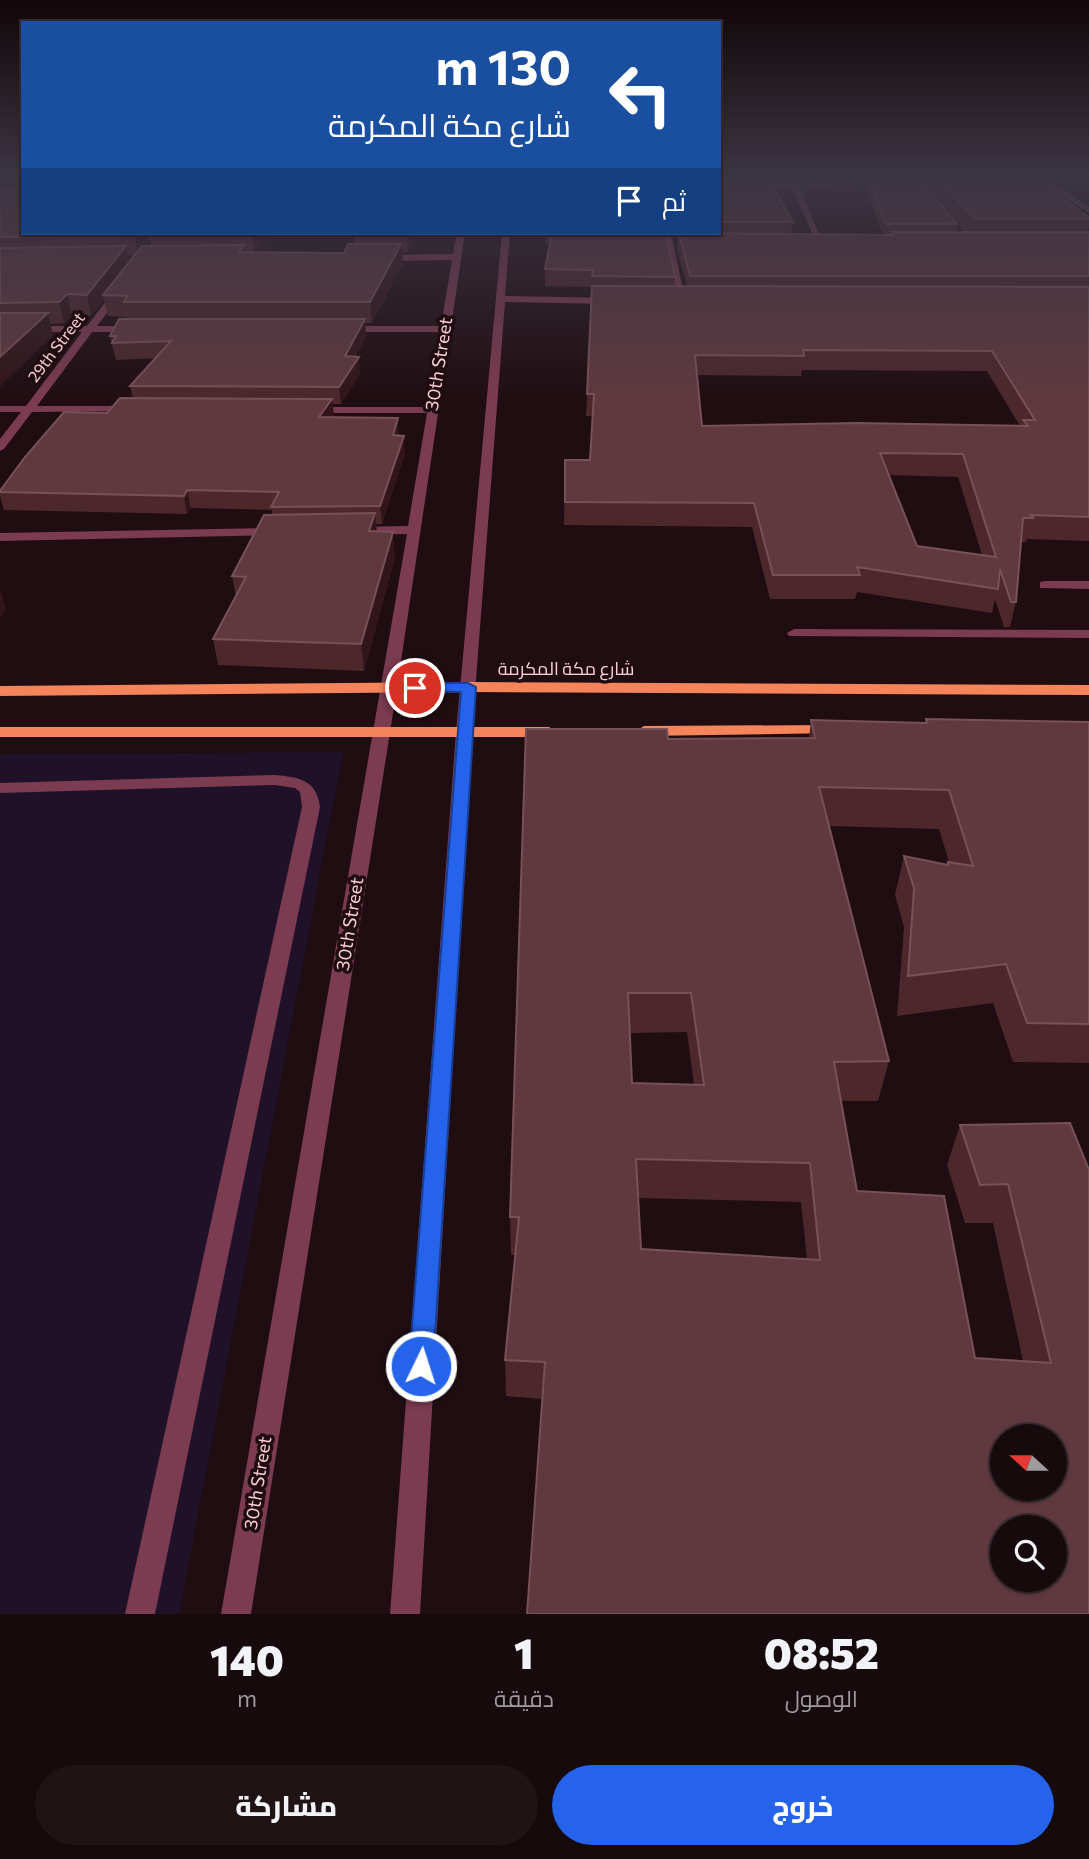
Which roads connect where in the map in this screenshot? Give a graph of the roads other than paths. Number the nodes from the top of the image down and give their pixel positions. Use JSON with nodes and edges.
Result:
{"nodes":[{"id":1,"x":457,"y":251,"type":"edge"},
{"id":2,"x":504,"y":251,"type":"edge"},
{"id":3,"x":673,"y":251,"type":"edge"},
{"id":4,"x":456,"y":257,"type":"junction"},
{"id":5,"x":374,"y":258,"type":"edge"},
{"id":6,"x":126,"y":281,"type":"edge"},
{"id":7,"x":500,"y":299,"type":"junction"},
{"id":8,"x":618,"y":301,"type":"edge"},
{"id":9,"x":670,"y":301,"type":"edge"},
{"id":10,"x":696,"y":301,"type":"edge"},
{"id":11,"x":683,"y":302,"type":"junction"},
{"id":12,"x":0,"y":329,"type":"edge"},
{"id":13,"x":89,"y":329,"type":"junction"},
{"id":14,"x":144,"y":329,"type":"edge"},
{"id":15,"x":336,"y":329,"type":"edge"},
{"id":16,"x":445,"y":329,"type":"junction"},
{"id":17,"x":0,"y":409,"type":"edge"},
{"id":18,"x":29,"y":409,"type":"junction"},
{"id":19,"x":140,"y":409,"type":"edge"},
{"id":20,"x":293,"y":410,"type":"edge"},
{"id":21,"x":432,"y":410,"type":"junction"},
{"id":22,"x":0,"y":447,"type":"edge"},
{"id":23,"x":412,"y":530,"type":"junction"},
{"id":24,"x":344,"y":531,"type":"edge"},
{"id":25,"x":289,"y":532,"type":"edge"},
{"id":26,"x":0,"y":537,"type":"edge"},
{"id":27,"x":1045,"y":585,"type":"dead end"},
{"id":28,"x":1089,"y":585,"type":"edge"},
{"id":29,"x":794,"y":633,"type":"dead end"},
{"id":30,"x":1089,"y":634,"type":"edge"},
{"id":31,"x":468,"y":687,"type":"junction"},
{"id":32,"x":389,"y":688,"type":"junction"},
{"id":33,"x":1089,"y":690,"type":"edge"},
{"id":34,"x":0,"y":691,"type":"edge"},
{"id":35,"x":852,"y":730,"type":"edge"},
{"id":36,"x":630,"y":731,"type":"edge"},
{"id":37,"x":0,"y":732,"type":"edge"},
{"id":38,"x":382,"y":732,"type":"junction"},
{"id":39,"x":464,"y":732,"type":"junction"},
{"id":40,"x":561,"y":732,"type":"edge"},
{"id":41,"x":0,"y":788,"type":"edge"},
{"id":42,"x":140,"y":1614,"type":"edge"},
{"id":43,"x":236,"y":1614,"type":"edge"},
{"id":44,"x":405,"y":1614,"type":"edge"}],
"edges":[{"from":1,"to":4,"type":"street","name":"30th Street"},
{"from":2,"to":7,"type":"street"},
{"from":3,"to":11,"type":"street"},
{"from":4,"to":5,"type":"street"},
{"from":4,"to":16,"type":"street","name":"30th Street"},
{"from":6,"to":13,"type":"street","name":"29th Street"},
{"from":7,"to":8,"type":"street"},
{"from":7,"to":31,"type":"street"},
{"from":9,"to":11,"type":"street"},
{"from":10,"to":11,"type":"street"},
{"from":12,"to":13,"type":"street"},
{"from":13,"to":14,"type":"street"},
{"from":13,"to":18,"type":"street","name":"29th Street"},
{"from":15,"to":16,"type":"street"},
{"from":16,"to":21,"type":"street","name":"30th Street"},
{"from":17,"to":18,"type":"street"},
{"from":18,"to":19,"type":"street"},
{"from":18,"to":22,"type":"street","name":"29th Street"},
{"from":20,"to":21,"type":"street"},
{"from":21,"to":23,"type":"street","name":"30th Street"},
{"from":23,"to":24,"type":"street"},
{"from":23,"to":32,"type":"street","name":"30th Street"},
{"from":25,"to":26,"type":"street"},
{"from":27,"to":28,"type":"street"},
{"from":29,"to":30,"type":"street"},
{"from":31,"to":32,"type":"main road","name":"شارع مكة المكرمة"},
{"from":31,"to":33,"type":"main road","name":"شارع مكة المكرمة"},
{"from":31,"to":39,"type":"street"},
{"from":32,"to":34,"type":"main road","name":"شارع مكة المكرمة"},
{"from":32,"to":38,"type":"street","name":"30th Street"},
{"from":35,"to":36,"type":"main road"},
{"from":37,"to":38,"type":"main road"},
{"from":38,"to":39,"type":"main road"},
{"from":38,"to":43,"type":"street","name":"30th Street"},
{"from":39,"to":40,"type":"main road"},
{"from":39,"to":44,"type":"street"},
{"from":41,"to":42,"type":"street"}]}
